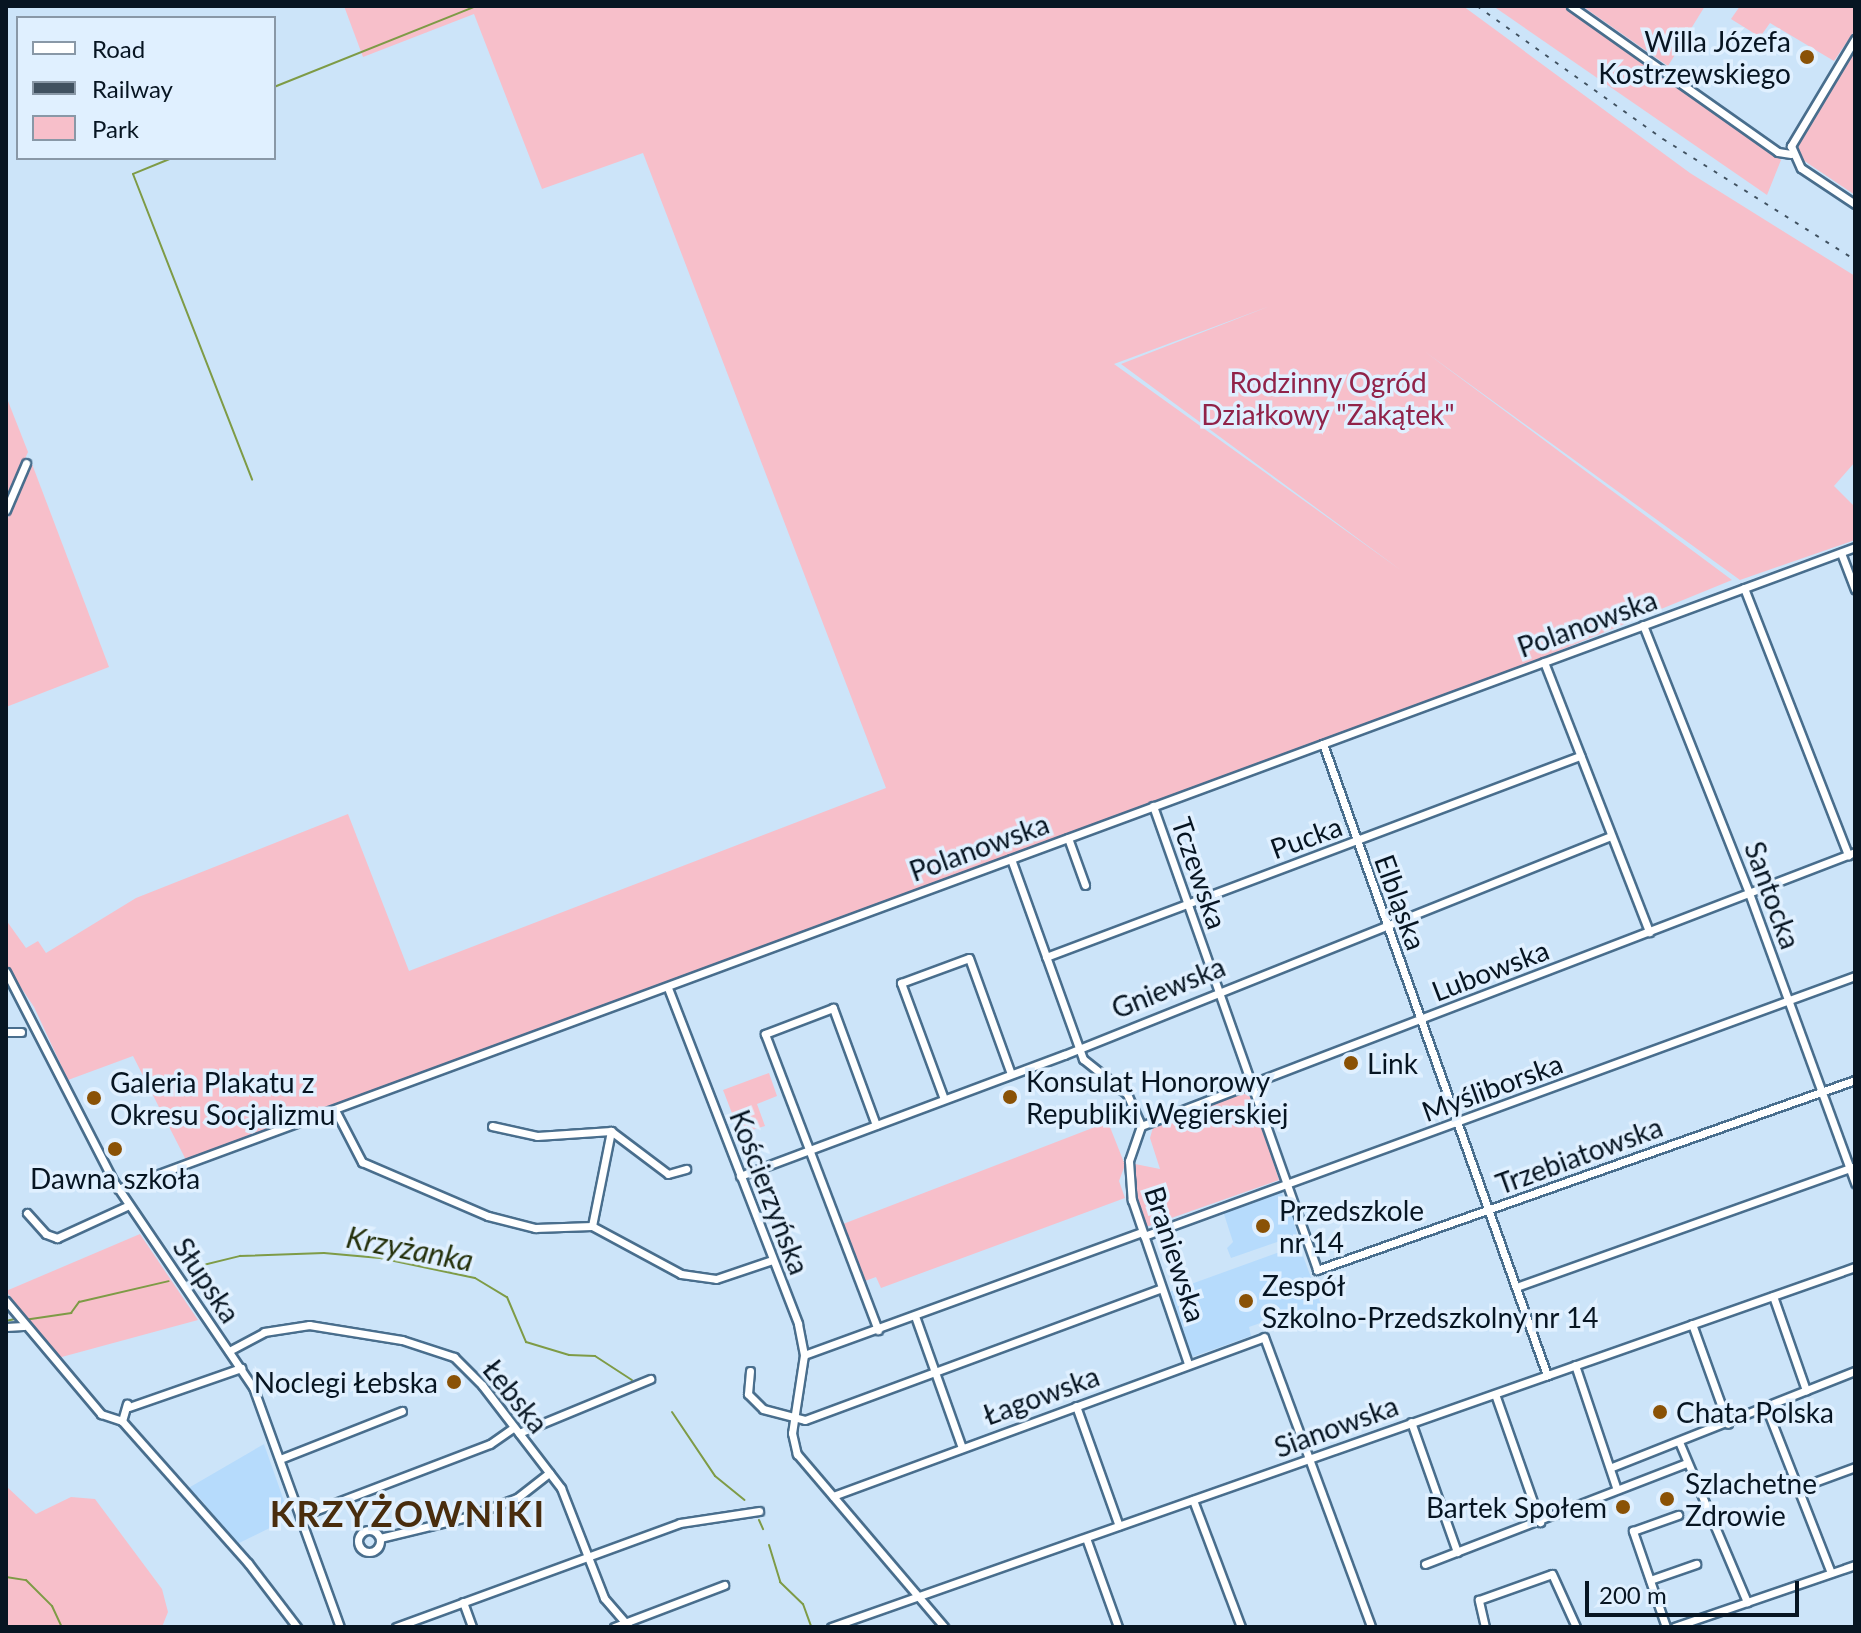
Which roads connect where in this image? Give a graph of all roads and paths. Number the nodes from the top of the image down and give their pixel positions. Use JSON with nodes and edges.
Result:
{"nodes":[{"id":1,"x":1571,"y":6,"type":"edge"},
{"id":2,"x":1855,"y":39,"type":"edge"},
{"id":3,"x":1791,"y":154,"type":"junction"},
{"id":4,"x":1855,"y":204,"type":"edge"},
{"id":5,"x":26,"y":463,"type":"dead end"},
{"id":6,"x":6,"y":510,"type":"edge"},
{"id":7,"x":1855,"y":547,"type":"edge"},
{"id":8,"x":1841,"y":553,"type":"junction"},
{"id":9,"x":1744,"y":588,"type":"junction"},
{"id":10,"x":1855,"y":589,"type":"edge"},
{"id":11,"x":1643,"y":625,"type":"junction"},
{"id":12,"x":1544,"y":662,"type":"junction"},
{"id":13,"x":1323,"y":744,"type":"junction"},
{"id":14,"x":1580,"y":756,"type":"junction"},
{"id":15,"x":1153,"y":806,"type":"junction"},
{"id":16,"x":1611,"y":836,"type":"junction"},
{"id":17,"x":1068,"y":838,"type":"junction"},
{"id":18,"x":1356,"y":842,"type":"junction"},
{"id":19,"x":1852,"y":854,"type":"edge"},
{"id":20,"x":1011,"y":859,"type":"junction"},
{"id":21,"x":1085,"y":885,"type":"dead end"},
{"id":22,"x":1749,"y":893,"type":"junction"},
{"id":23,"x":1187,"y":905,"type":"junction"},
{"id":24,"x":1384,"y":924,"type":"junction"},
{"id":25,"x":1649,"y":932,"type":"junction"},
{"id":26,"x":1046,"y":957,"type":"junction"},
{"id":27,"x":6,"y":972,"type":"edge"},
{"id":28,"x":1855,"y":976,"type":"edge"},
{"id":29,"x":668,"y":988,"type":"junction"},
{"id":30,"x":1217,"y":990,"type":"junction"},
{"id":31,"x":1788,"y":1001,"type":"junction"},
{"id":32,"x":1421,"y":1020,"type":"junction"},
{"id":33,"x":6,"y":1032,"type":"edge"},
{"id":34,"x":21,"y":1032,"type":"dead end"},
{"id":35,"x":1078,"y":1048,"type":"junction"},
{"id":36,"x":1011,"y":1074,"type":"junction"},
{"id":37,"x":1855,"y":1080,"type":"edge"},
{"id":38,"x":1252,"y":1085,"type":"junction"},
{"id":39,"x":1821,"y":1092,"type":"junction"},
{"id":40,"x":944,"y":1099,"type":"junction"},
{"id":41,"x":335,"y":1110,"type":"junction"},
{"id":42,"x":1458,"y":1123,"type":"junction"},
{"id":43,"x":876,"y":1125,"type":"junction"},
{"id":44,"x":492,"y":1126,"type":"dead end"},
{"id":45,"x":1141,"y":1126,"type":"junction"},
{"id":46,"x":611,"y":1131,"type":"junction"},
{"id":47,"x":808,"y":1150,"type":"junction"},
{"id":48,"x":1852,"y":1167,"type":"edge"},
{"id":49,"x":686,"y":1169,"type":"dead end"},
{"id":50,"x":740,"y":1176,"type":"junction"},
{"id":51,"x":1855,"y":1183,"type":"edge"},
{"id":52,"x":1288,"y":1185,"type":"junction"},
{"id":53,"x":118,"y":1189,"type":"junction"},
{"id":54,"x":129,"y":1205,"type":"junction"},
{"id":55,"x":1489,"y":1211,"type":"junction"},
{"id":56,"x":27,"y":1213,"type":"dead end"},
{"id":57,"x":592,"y":1226,"type":"junction"},
{"id":58,"x":1143,"y":1234,"type":"junction"},
{"id":59,"x":772,"y":1260,"type":"junction"},
{"id":60,"x":1855,"y":1267,"type":"edge"},
{"id":61,"x":1317,"y":1270,"type":"joint"},
{"id":62,"x":1516,"y":1287,"type":"junction"},
{"id":63,"x":1161,"y":1288,"type":"junction"},
{"id":64,"x":1773,"y":1296,"type":"junction"},
{"id":65,"x":6,"y":1301,"type":"edge"},
{"id":66,"x":915,"y":1316,"type":"junction"},
{"id":67,"x":1692,"y":1324,"type":"junction"},
{"id":68,"x":23,"y":1326,"type":"junction"},
{"id":69,"x":6,"y":1327,"type":"edge"},
{"id":70,"x":878,"y":1330,"type":"junction"},
{"id":71,"x":229,"y":1351,"type":"junction"},
{"id":72,"x":804,"y":1355,"type":"junction"},
{"id":73,"x":1188,"y":1364,"type":"junction"},
{"id":74,"x":1575,"y":1365,"type":"junction"},
{"id":75,"x":241,"y":1368,"type":"junction"},
{"id":76,"x":750,"y":1371,"type":"dead end"},
{"id":77,"x":934,"y":1371,"type":"junction"},
{"id":78,"x":1855,"y":1371,"type":"edge"},
{"id":79,"x":1547,"y":1375,"type":"junction"},
{"id":80,"x":650,"y":1379,"type":"dead end"},
{"id":81,"x":1806,"y":1390,"type":"junction"},
{"id":82,"x":1495,"y":1394,"type":"junction"},
{"id":83,"x":1076,"y":1406,"type":"junction"},
{"id":84,"x":1766,"y":1407,"type":"junction"},
{"id":85,"x":402,"y":1411,"type":"dead end"},
{"id":86,"x":796,"y":1417,"type":"junction"},
{"id":87,"x":122,"y":1421,"type":"junction"},
{"id":88,"x":1411,"y":1422,"type":"junction"},
{"id":89,"x":1728,"y":1424,"type":"junction"},
{"id":90,"x":517,"y":1430,"type":"junction"},
{"id":91,"x":1680,"y":1444,"type":"junction"},
{"id":92,"x":962,"y":1448,"type":"junction"},
{"id":93,"x":280,"y":1459,"type":"junction"},
{"id":94,"x":1309,"y":1459,"type":"junction"},
{"id":95,"x":1687,"y":1463,"type":"junction"},
{"id":96,"x":1612,"y":1467,"type":"junction"},
{"id":97,"x":1855,"y":1467,"type":"edge"},
{"id":98,"x":549,"y":1473,"type":"junction"},
{"id":99,"x":1616,"y":1487,"type":"junction"},
{"id":100,"x":1798,"y":1488,"type":"junction"},
{"id":101,"x":833,"y":1496,"type":"junction"},
{"id":102,"x":1193,"y":1500,"type":"junction"},
{"id":103,"x":759,"y":1511,"type":"dead end"},
{"id":104,"x":1678,"y":1515,"type":"dead end"},
{"id":105,"x":301,"y":1516,"type":"junction"},
{"id":106,"x":1540,"y":1522,"type":"junction"},
{"id":107,"x":1119,"y":1526,"type":"junction"},
{"id":108,"x":380,"y":1538,"type":"dead end"},
{"id":109,"x":1086,"y":1538,"type":"junction"},
{"id":110,"x":1457,"y":1552,"type":"junction"},
{"id":111,"x":589,"y":1556,"type":"junction"},
{"id":112,"x":1425,"y":1564,"type":"dead end"},
{"id":113,"x":1696,"y":1564,"type":"dead end"},
{"id":114,"x":1855,"y":1565,"type":"edge"},
{"id":115,"x":1831,"y":1573,"type":"junction"},
{"id":116,"x":1650,"y":1580,"type":"junction"},
{"id":117,"x":724,"y":1585,"type":"dead end"},
{"id":118,"x":920,"y":1596,"type":"junction"},
{"id":119,"x":463,"y":1602,"type":"junction"},
{"id":120,"x":1747,"y":1602,"type":"junction"},
{"id":121,"x":627,"y":1625,"type":"edge"},
{"id":122,"x":297,"y":1627,"type":"edge"},
{"id":123,"x":340,"y":1627,"type":"edge"},
{"id":124,"x":396,"y":1627,"type":"edge"},
{"id":125,"x":472,"y":1627,"type":"edge"},
{"id":126,"x":614,"y":1627,"type":"edge"},
{"id":127,"x":831,"y":1627,"type":"edge"},
{"id":128,"x":944,"y":1627,"type":"edge"},
{"id":129,"x":1118,"y":1627,"type":"edge"},
{"id":130,"x":1241,"y":1627,"type":"edge"},
{"id":131,"x":1371,"y":1627,"type":"edge"},
{"id":132,"x":1485,"y":1627,"type":"edge"},
{"id":133,"x":1576,"y":1627,"type":"edge"},
{"id":134,"x":1666,"y":1627,"type":"edge"},
{"id":135,"x":1674,"y":1627,"type":"edge"}],
"edges":[{"from":1,"to":3,"type":"street"},
{"from":2,"to":3,"type":"street"},
{"from":3,"to":4,"type":"street"},
{"from":5,"to":6,"type":"street"},
{"from":7,"to":8,"type":"street","name":"Polanowska"},
{"from":8,"to":9,"type":"street","name":"Polanowska"},
{"from":8,"to":10,"type":"street"},
{"from":9,"to":11,"type":"street","name":"Polanowska"},
{"from":9,"to":19,"type":"street"},
{"from":11,"to":12,"type":"street","name":"Polanowska"},
{"from":11,"to":22,"type":"street","name":"Santocka"},
{"from":12,"to":13,"type":"street","name":"Polanowska"},
{"from":12,"to":14,"type":"street"},
{"from":13,"to":15,"type":"street","name":"Polanowska"},
{"from":13,"to":18,"type":"street","name":"Elbląska"},
{"from":14,"to":16,"type":"street"},
{"from":14,"to":18,"type":"street","name":"Pucka"},
{"from":15,"to":17,"type":"street","name":"Polanowska"},
{"from":15,"to":23,"type":"street","name":"Tczewska"},
{"from":16,"to":24,"type":"street","name":"Gniewska"},
{"from":16,"to":25,"type":"street"},
{"from":17,"to":20,"type":"street","name":"Polanowska"},
{"from":17,"to":21,"type":"street"},
{"from":18,"to":23,"type":"street","name":"Pucka"},
{"from":18,"to":24,"type":"street","name":"Elbląska"},
{"from":19,"to":22,"type":"street","name":"Lubowska"},
{"from":20,"to":26,"type":"street"},
{"from":20,"to":29,"type":"street","name":"Polanowska"},
{"from":22,"to":25,"type":"street","name":"Lubowska"},
{"from":22,"to":31,"type":"street","name":"Santocka"},
{"from":23,"to":26,"type":"street","name":"Pucka"},
{"from":23,"to":30,"type":"street","name":"Tczewska"},
{"from":24,"to":30,"type":"street","name":"Gniewska"},
{"from":24,"to":32,"type":"street","name":"Elbląska"},
{"from":25,"to":32,"type":"street","name":"Lubowska"},
{"from":26,"to":35,"type":"street"},
{"from":27,"to":53,"type":"street","name":"Słupska"},
{"from":28,"to":31,"type":"street","name":"Myśliborska"},
{"from":29,"to":41,"type":"street","name":"Polanowska"},
{"from":29,"to":50,"type":"street","name":"Kościerzyńska"},
{"from":30,"to":35,"type":"street","name":"Gniewska"},
{"from":30,"to":38,"type":"street","name":"Tczewska"},
{"from":31,"to":39,"type":"street","name":"Santocka"},
{"from":31,"to":42,"type":"street","name":"Myśliborska"},
{"from":32,"to":38,"type":"street","name":"Lubowska"},
{"from":32,"to":42,"type":"street","name":"Elbląska"},
{"from":33,"to":34,"type":"street"},
{"from":35,"to":36,"type":"street","name":"Gniewska"},
{"from":35,"to":45,"type":"street"},
{"from":36,"to":40,"type":"street","name":"Gniewska"},
{"from":36,"to":40,"type":"street"},
{"from":37,"to":39,"type":"street","name":"Trzebiatowska"},
{"from":38,"to":45,"type":"street","name":"Lubowska"},
{"from":38,"to":52,"type":"street","name":"Tczewska"},
{"from":39,"to":48,"type":"street","name":"Santocka"},
{"from":39,"to":55,"type":"street","name":"Trzebiatowska"},
{"from":40,"to":43,"type":"street","name":"Gniewska"},
{"from":41,"to":53,"type":"street","name":"Polanowska"},
{"from":41,"to":57,"type":"street"},
{"from":42,"to":52,"type":"street","name":"Myśliborska"},
{"from":42,"to":55,"type":"street","name":"Elbląska"},
{"from":43,"to":47,"type":"street","name":"Gniewska"},
{"from":43,"to":47,"type":"street"},
{"from":44,"to":46,"type":"street"},
{"from":45,"to":58,"type":"street","name":"Braniewska"},
{"from":46,"to":49,"type":"street"},
{"from":46,"to":57,"type":"street"},
{"from":47,"to":50,"type":"street","name":"Gniewska"},
{"from":47,"to":70,"type":"street"},
{"from":48,"to":51,"type":"street","name":"Santocka"},
{"from":48,"to":62,"type":"street"},
{"from":50,"to":59,"type":"street","name":"Kościerzyńska"},
{"from":52,"to":58,"type":"street","name":"Myśliborska"},
{"from":52,"to":61,"type":"street","name":"Tczewska"},
{"from":53,"to":54,"type":"street","name":"Słupska"},
{"from":54,"to":56,"type":"street"},
{"from":54,"to":71,"type":"street","name":"Słupska"},
{"from":55,"to":61,"type":"street","name":"Trzebiatowska"},
{"from":55,"to":62,"type":"street","name":"Elbląska"},
{"from":57,"to":59,"type":"street"},
{"from":58,"to":63,"type":"street","name":"Braniewska"},
{"from":58,"to":66,"type":"street","name":"Myśliborska"},
{"from":59,"to":72,"type":"street","name":"Kościerzyńska"},
{"from":60,"to":64,"type":"street","name":"Sianowska"},
{"from":62,"to":79,"type":"street","name":"Elbląska"},
{"from":63,"to":73,"type":"street","name":"Braniewska"},
{"from":63,"to":77,"type":"street"},
{"from":64,"to":67,"type":"street","name":"Sianowska"},
{"from":64,"to":81,"type":"street"},
{"from":65,"to":68,"type":"street"},
{"from":66,"to":70,"type":"street","name":"Myśliborska"},
{"from":66,"to":77,"type":"street"},
{"from":67,"to":74,"type":"street","name":"Sianowska"},
{"from":67,"to":89,"type":"street"},
{"from":68,"to":69,"type":"street"},
{"from":68,"to":87,"type":"street"},
{"from":70,"to":72,"type":"street","name":"Myśliborska"},
{"from":71,"to":75,"type":"street","name":"Słupska"},
{"from":71,"to":90,"type":"street","name":"Łebska"},
{"from":72,"to":86,"type":"street","name":"Kościerzyńska"},
{"from":73,"to":83,"type":"street","name":"Łagowska"},
{"from":73,"to":94,"type":"street","name":"Łagowska"},
{"from":74,"to":79,"type":"street","name":"Sianowska"},
{"from":74,"to":96,"type":"street"},
{"from":75,"to":87,"type":"street"},
{"from":75,"to":93,"type":"street","name":"Słupska"},
{"from":76,"to":86,"type":"street"},
{"from":77,"to":86,"type":"street"},
{"from":77,"to":92,"type":"street"},
{"from":78,"to":81,"type":"street"},
{"from":79,"to":82,"type":"street","name":"Sianowska"},
{"from":80,"to":90,"type":"street"},
{"from":81,"to":84,"type":"street"},
{"from":82,"to":88,"type":"street","name":"Sianowska"},
{"from":82,"to":106,"type":"street"},
{"from":83,"to":92,"type":"street","name":"Łagowska"},
{"from":83,"to":107,"type":"street"},
{"from":84,"to":89,"type":"street"},
{"from":84,"to":100,"type":"street"},
{"from":85,"to":93,"type":"street"},
{"from":86,"to":101,"type":"street","name":"Kościerzyńska"},
{"from":87,"to":122,"type":"street"},
{"from":88,"to":94,"type":"street","name":"Sianowska"},
{"from":88,"to":110,"type":"street"},
{"from":89,"to":91,"type":"street"},
{"from":90,"to":98,"type":"street","name":"Łebska"},
{"from":90,"to":105,"type":"street"},
{"from":91,"to":95,"type":"street"},
{"from":91,"to":96,"type":"street"},
{"from":92,"to":101,"type":"street","name":"Łagowska"},
{"from":93,"to":105,"type":"street","name":"Słupska"},
{"from":94,"to":102,"type":"street","name":"Sianowska"},
{"from":94,"to":131,"type":"street"},
{"from":95,"to":99,"type":"street"},
{"from":95,"to":120,"type":"street"},
{"from":96,"to":99,"type":"street"},
{"from":97,"to":100,"type":"street"},
{"from":98,"to":108,"type":"street"},
{"from":98,"to":111,"type":"street","name":"Łebska"},
{"from":99,"to":106,"type":"street"},
{"from":100,"to":115,"type":"street"},
{"from":101,"to":118,"type":"street","name":"Kościerzyńska"},
{"from":102,"to":107,"type":"street","name":"Sianowska"},
{"from":102,"to":130,"type":"street"},
{"from":103,"to":111,"type":"street"},
{"from":104,"to":116,"type":"street"},
{"from":105,"to":123,"type":"street","name":"Słupska"},
{"from":106,"to":110,"type":"street"},
{"from":107,"to":109,"type":"street","name":"Sianowska"},
{"from":109,"to":118,"type":"street","name":"Sianowska"},
{"from":109,"to":129,"type":"street"},
{"from":110,"to":112,"type":"street"},
{"from":111,"to":119,"type":"street"},
{"from":111,"to":121,"type":"street","name":"Łebska"},
{"from":113,"to":116,"type":"street"},
{"from":114,"to":115,"type":"street"},
{"from":115,"to":120,"type":"street"},
{"from":116,"to":134,"type":"street"},
{"from":117,"to":121,"type":"street"},
{"from":118,"to":127,"type":"street","name":"Sianowska"},
{"from":118,"to":128,"type":"street","name":"Kościerzyńska"},
{"from":119,"to":124,"type":"street"},
{"from":119,"to":125,"type":"street"},
{"from":120,"to":135,"type":"street"},
{"from":121,"to":126,"type":"street"},
{"from":132,"to":133,"type":"street"}]}
